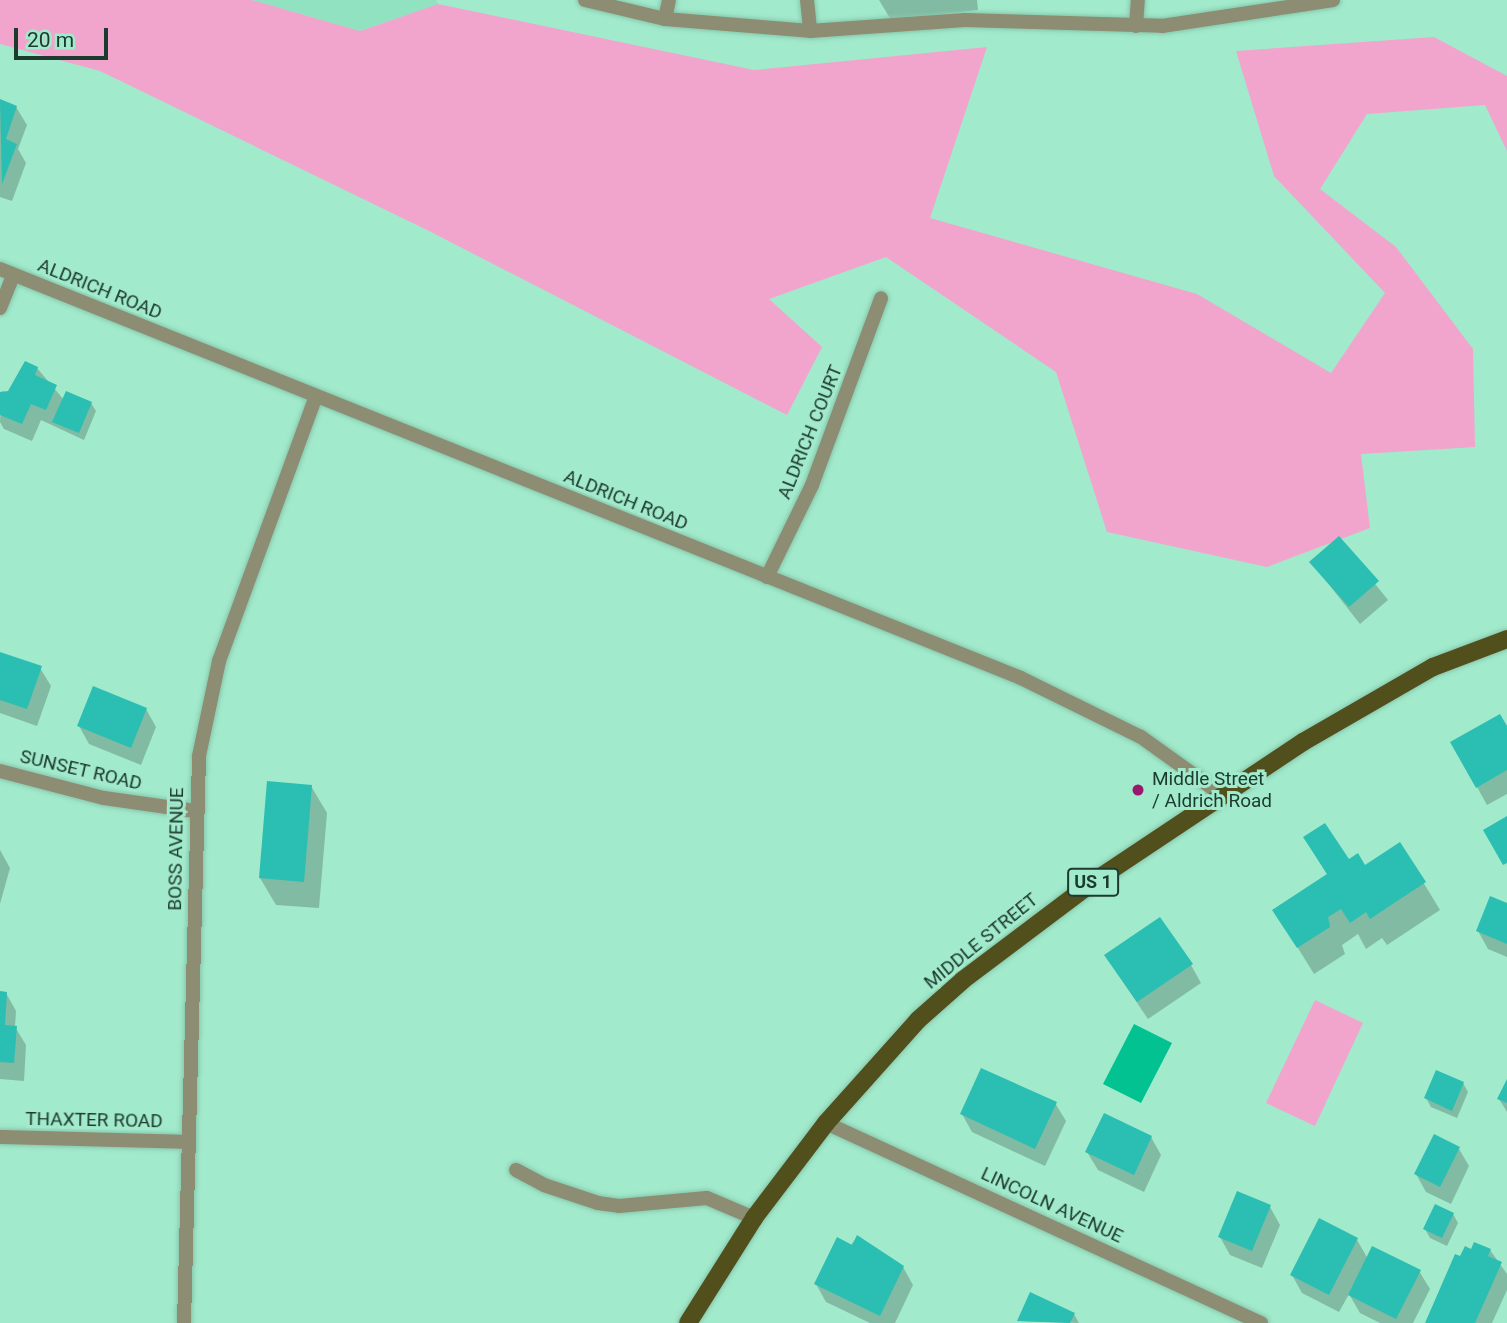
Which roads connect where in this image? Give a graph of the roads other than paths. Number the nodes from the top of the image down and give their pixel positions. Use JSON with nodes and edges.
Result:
{"nodes":[{"id":1,"x":584,"y":0,"type":"edge"},
{"id":2,"x":669,"y":0,"type":"edge"},
{"id":3,"x":807,"y":0,"type":"edge"},
{"id":4,"x":1138,"y":0,"type":"edge"},
{"id":5,"x":1333,"y":0,"type":"edge"},
{"id":6,"x":665,"y":19,"type":"junction"},
{"id":7,"x":1136,"y":26,"type":"junction"},
{"id":8,"x":810,"y":31,"type":"junction"},
{"id":9,"x":7,"y":272,"type":"edge"},
{"id":10,"x":881,"y":298,"type":"dead end"},
{"id":11,"x":0,"y":308,"type":"edge"},
{"id":12,"x":316,"y":396,"type":"junction"},
{"id":13,"x":767,"y":577,"type":"junction"},
{"id":14,"x":1507,"y":639,"type":"edge"},
{"id":15,"x":0,"y":771,"type":"edge"},
{"id":16,"x":1222,"y":795,"type":"junction"},
{"id":17,"x":195,"y":811,"type":"junction"},
{"id":18,"x":826,"y":1123,"type":"junction"},
{"id":19,"x":0,"y":1137,"type":"edge"},
{"id":20,"x":186,"y":1142,"type":"junction"},
{"id":21,"x":516,"y":1170,"type":"dead end"},
{"id":22,"x":754,"y":1218,"type":"junction"},
{"id":23,"x":184,"y":1323,"type":"edge"},
{"id":24,"x":688,"y":1323,"type":"edge"},
{"id":25,"x":1261,"y":1323,"type":"edge"}],
"edges":[{"from":1,"to":6,"type":"street"},
{"from":2,"to":6,"type":"street"},
{"from":3,"to":8,"type":"street"},
{"from":4,"to":7,"type":"street"},
{"from":5,"to":7,"type":"street"},
{"from":6,"to":8,"type":"street"},
{"from":7,"to":8,"type":"street"},
{"from":9,"to":11,"type":"street"},
{"from":9,"to":12,"type":"street","name":"ALDRICH ROAD"},
{"from":10,"to":13,"type":"street","name":"ALDRICH COURT"},
{"from":12,"to":13,"type":"street","name":"ALDRICH ROAD"},
{"from":12,"to":17,"type":"street","name":"BOSS AVENUE"},
{"from":13,"to":16,"type":"street","name":"ALDRICH ROAD"},
{"from":14,"to":16,"type":"main road","name":"MIDDLE STREET","number":"US 1"},
{"from":15,"to":17,"type":"street","name":"SUNSET ROAD"},
{"from":16,"to":18,"type":"main road","name":"MIDDLE STREET","number":"US 1"},
{"from":17,"to":20,"type":"street","name":"BOSS AVENUE"},
{"from":18,"to":22,"type":"main road","name":"MIDDLE STREET","number":"US 1"},
{"from":18,"to":25,"type":"street","name":"LINCOLN AVENUE"},
{"from":19,"to":20,"type":"street","name":"THAXTER ROAD"},
{"from":20,"to":23,"type":"street","name":"BOSS AVENUE"},
{"from":21,"to":22,"type":"street"},
{"from":22,"to":24,"type":"main road","name":"MIDDLE STREET","number":"US 1"}]}
